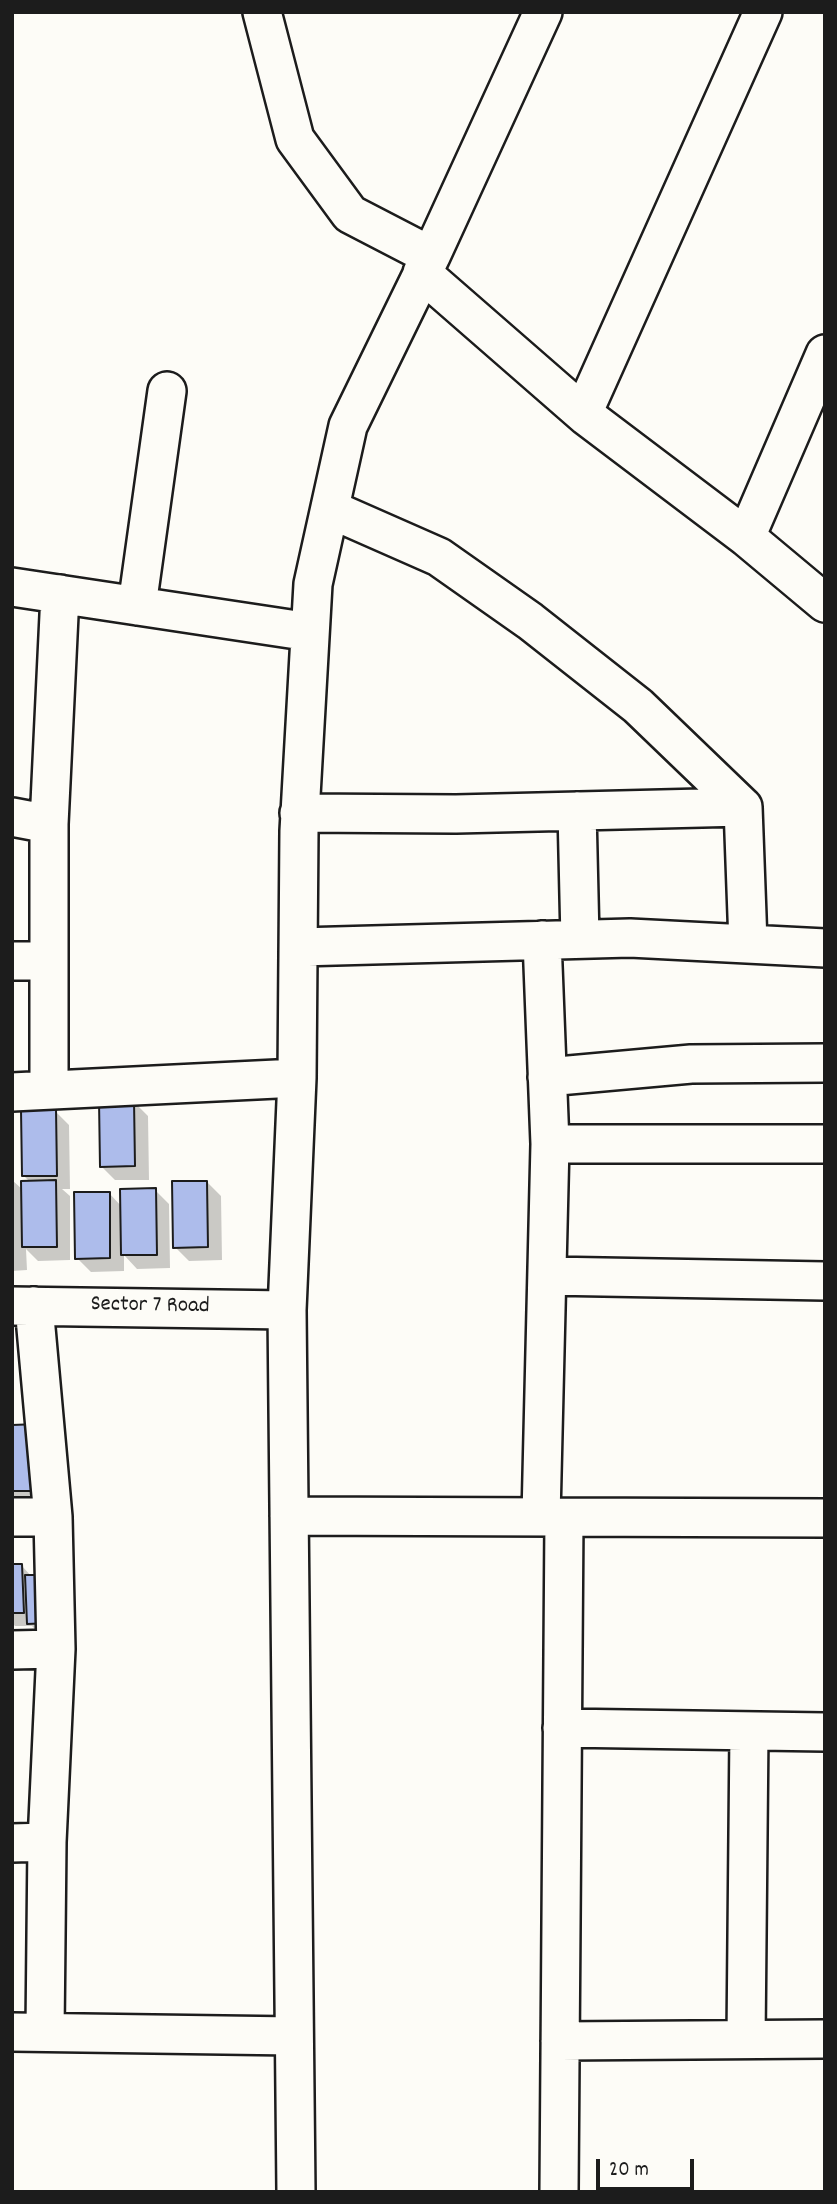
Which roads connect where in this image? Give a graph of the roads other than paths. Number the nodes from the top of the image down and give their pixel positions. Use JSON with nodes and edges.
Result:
{"nodes":[{"id":1,"x":262,"y":12,"type":"edge"},
{"id":2,"x":543,"y":12,"type":"edge"},
{"id":3,"x":763,"y":12,"type":"edge"},
{"id":4,"x":427,"y":264,"type":"junction"},
{"id":5,"x":825,"y":354,"type":"edge"},
{"id":6,"x":167,"y":391,"type":"dead end"},
{"id":7,"x":584,"y":411,"type":"junction"},
{"id":8,"x":330,"y":509,"type":"junction"},
{"id":9,"x":746,"y":537,"type":"junction"},
{"id":10,"x":12,"y":587,"type":"edge"},
{"id":11,"x":60,"y":594,"type":"junction"},
{"id":12,"x":825,"y":603,"type":"edge"},
{"id":13,"x":137,"y":606,"type":"junction"},
{"id":14,"x":310,"y":632,"type":"junction"},
{"id":15,"x":743,"y":807,"type":"junction"},
{"id":16,"x":577,"y":811,"type":"junction"},
{"id":17,"x":299,"y":813,"type":"junction"},
{"id":18,"x":12,"y":817,"type":"edge"},
{"id":19,"x":49,"y":824,"type":"junction"},
{"id":20,"x":580,"y":939,"type":"junction"},
{"id":21,"x":542,"y":940,"type":"junction"},
{"id":22,"x":748,"y":943,"type":"junction"},
{"id":23,"x":299,"y":947,"type":"junction"},
{"id":24,"x":825,"y":948,"type":"edge"},
{"id":25,"x":30,"y":961,"type":"edge"},
{"id":26,"x":825,"y":1063,"type":"edge"},
{"id":27,"x":547,"y":1077,"type":"junction"},
{"id":28,"x":297,"y":1078,"type":"junction"},
{"id":29,"x":49,"y":1090,"type":"junction"},
{"id":30,"x":12,"y":1091,"type":"edge"},
{"id":31,"x":550,"y":1144,"type":"junction"},
{"id":32,"x":825,"y":1144,"type":"edge"},
{"id":33,"x":548,"y":1276,"type":"junction"},
{"id":34,"x":825,"y":1281,"type":"edge"},
{"id":35,"x":23,"y":1306,"type":"edge"},
{"id":36,"x":287,"y":1310,"type":"junction"},
{"id":37,"x":289,"y":1516,"type":"junction"},
{"id":38,"x":12,"y":1517,"type":"edge"},
{"id":39,"x":53,"y":1517,"type":"junction"},
{"id":40,"x":552,"y":1517,"type":"junction"},
{"id":41,"x":825,"y":1518,"type":"edge"},
{"id":42,"x":56,"y":1649,"type":"junction"},
{"id":43,"x":12,"y":1650,"type":"edge"},
{"id":44,"x":562,"y":1728,"type":"junction"},
{"id":45,"x":749,"y":1731,"type":"junction"},
{"id":46,"x":825,"y":1732,"type":"edge"},
{"id":47,"x":30,"y":1843,"type":"edge"},
{"id":48,"x":29,"y":2031,"type":"edge"},
{"id":49,"x":294,"y":2036,"type":"junction"},
{"id":50,"x":746,"y":2039,"type":"junction"},
{"id":51,"x":825,"y":2039,"type":"edge"},
{"id":52,"x":560,"y":2041,"type":"junction"},
{"id":53,"x":296,"y":2192,"type":"edge"},
{"id":54,"x":559,"y":2192,"type":"edge"}],
"edges":[{"from":1,"to":4,"type":"street"},
{"from":2,"to":4,"type":"street"},
{"from":3,"to":7,"type":"street"},
{"from":4,"to":7,"type":"street"},
{"from":4,"to":8,"type":"street"},
{"from":5,"to":9,"type":"street"},
{"from":6,"to":13,"type":"street"},
{"from":7,"to":9,"type":"street"},
{"from":8,"to":14,"type":"street"},
{"from":8,"to":15,"type":"street"},
{"from":9,"to":12,"type":"street"},
{"from":10,"to":11,"type":"street"},
{"from":11,"to":13,"type":"street"},
{"from":11,"to":19,"type":"street"},
{"from":13,"to":14,"type":"street"},
{"from":14,"to":17,"type":"street"},
{"from":15,"to":16,"type":"street"},
{"from":15,"to":22,"type":"street"},
{"from":16,"to":17,"type":"street"},
{"from":16,"to":20,"type":"street"},
{"from":17,"to":23,"type":"street"},
{"from":18,"to":19,"type":"street"},
{"from":19,"to":25,"type":"street"},
{"from":20,"to":21,"type":"street"},
{"from":20,"to":22,"type":"street"},
{"from":21,"to":23,"type":"street"},
{"from":21,"to":27,"type":"street"},
{"from":22,"to":24,"type":"street"},
{"from":23,"to":28,"type":"street"},
{"from":25,"to":29,"type":"street"},
{"from":26,"to":27,"type":"street"},
{"from":27,"to":31,"type":"street"},
{"from":28,"to":29,"type":"street"},
{"from":28,"to":36,"type":"street"},
{"from":29,"to":30,"type":"street"},
{"from":31,"to":32,"type":"street"},
{"from":31,"to":33,"type":"street"},
{"from":33,"to":34,"type":"street"},
{"from":33,"to":40,"type":"street"},
{"from":35,"to":36,"type":"street","name":"Sector 7 Road"},
{"from":35,"to":39,"type":"street"},
{"from":36,"to":37,"type":"street"},
{"from":37,"to":40,"type":"street"},
{"from":37,"to":49,"type":"street"},
{"from":38,"to":39,"type":"street"},
{"from":39,"to":42,"type":"street"},
{"from":40,"to":41,"type":"street"},
{"from":40,"to":44,"type":"street"},
{"from":42,"to":43,"type":"street"},
{"from":42,"to":47,"type":"street"},
{"from":44,"to":45,"type":"street"},
{"from":44,"to":52,"type":"street"},
{"from":45,"to":46,"type":"street"},
{"from":45,"to":50,"type":"street"},
{"from":47,"to":48,"type":"street"},
{"from":48,"to":49,"type":"street"},
{"from":49,"to":53,"type":"street"},
{"from":50,"to":51,"type":"street"},
{"from":50,"to":52,"type":"street"},
{"from":52,"to":54,"type":"street"}]}
